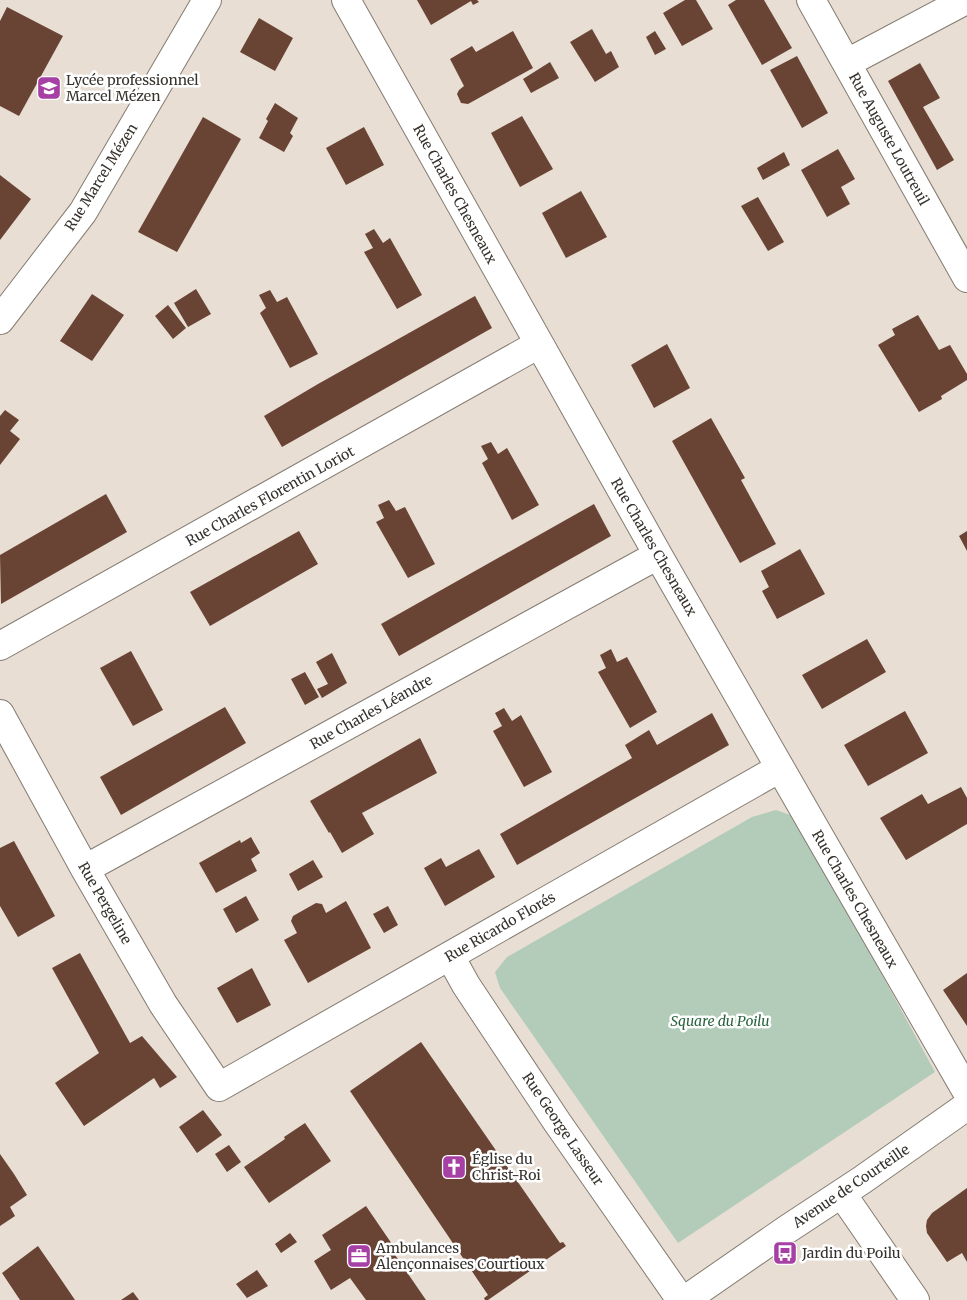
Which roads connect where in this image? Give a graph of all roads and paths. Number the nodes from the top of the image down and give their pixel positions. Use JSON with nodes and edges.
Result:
{"nodes":[{"id":1,"x":206,"y":0,"type":"edge"},
{"id":2,"x":346,"y":0,"type":"edge"},
{"id":3,"x":811,"y":0,"type":"edge"},
{"id":4,"x":966,"y":0,"type":"edge"},
{"id":5,"x":847,"y":63,"type":"junction"},
{"id":6,"x":967,"y":278,"type":"edge"},
{"id":7,"x":0,"y":320,"type":"edge"},
{"id":8,"x":539,"y":344,"type":"junction"},
{"id":9,"x":658,"y":555,"type":"junction"},
{"id":10,"x":0,"y":646,"type":"edge"},
{"id":11,"x":0,"y":714,"type":"edge"},
{"id":12,"x":780,"y":768,"type":"junction"},
{"id":13,"x":86,"y":869,"type":"junction"},
{"id":14,"x":450,"y":956,"type":"junction"},
{"id":15,"x":219,"y":1087,"type":"joint"},
{"id":16,"x":967,"y":1092,"type":"edge"},
{"id":17,"x":967,"y":1106,"type":"edge"},
{"id":18,"x":842,"y":1194,"type":"junction"},
{"id":19,"x":681,"y":1300,"type":"edge"},
{"id":20,"x":685,"y":1300,"type":"edge"},
{"id":21,"x":915,"y":1300,"type":"edge"}],
"edges":[{"from":1,"to":7,"type":"street","name":"Rue Marcel Mézen"},
{"from":2,"to":8,"type":"street","name":"Rue Charles Chesneaux"},
{"from":3,"to":5,"type":"street","name":"Rue Auguste Loutreuil"},
{"from":4,"to":5,"type":"street"},
{"from":5,"to":6,"type":"street","name":"Rue Auguste Loutreuil"},
{"from":8,"to":9,"type":"street","name":"Rue Charles Chesneaux"},
{"from":8,"to":10,"type":"street","name":"Rue Charles Florentin Loriot"},
{"from":9,"to":12,"type":"street","name":"Rue Charles Chesneaux"},
{"from":9,"to":13,"type":"street","name":"Rue Charles Léandre"},
{"from":11,"to":13,"type":"street","name":"Rue Pergeline"},
{"from":12,"to":14,"type":"street","name":"Rue Ricardo Florés"},
{"from":12,"to":16,"type":"street","name":"Rue Charles Chesneaux"},
{"from":13,"to":15,"type":"street","name":"Rue Pergeline"},
{"from":14,"to":15,"type":"street","name":"Rue Ricardo Florés"},
{"from":14,"to":19,"type":"street","name":"Rue George Lasseur"},
{"from":17,"to":18,"type":"street","name":"Avenue de Courteille"},
{"from":18,"to":20,"type":"street","name":"Avenue de Courteille"},
{"from":18,"to":21,"type":"street"}]}
